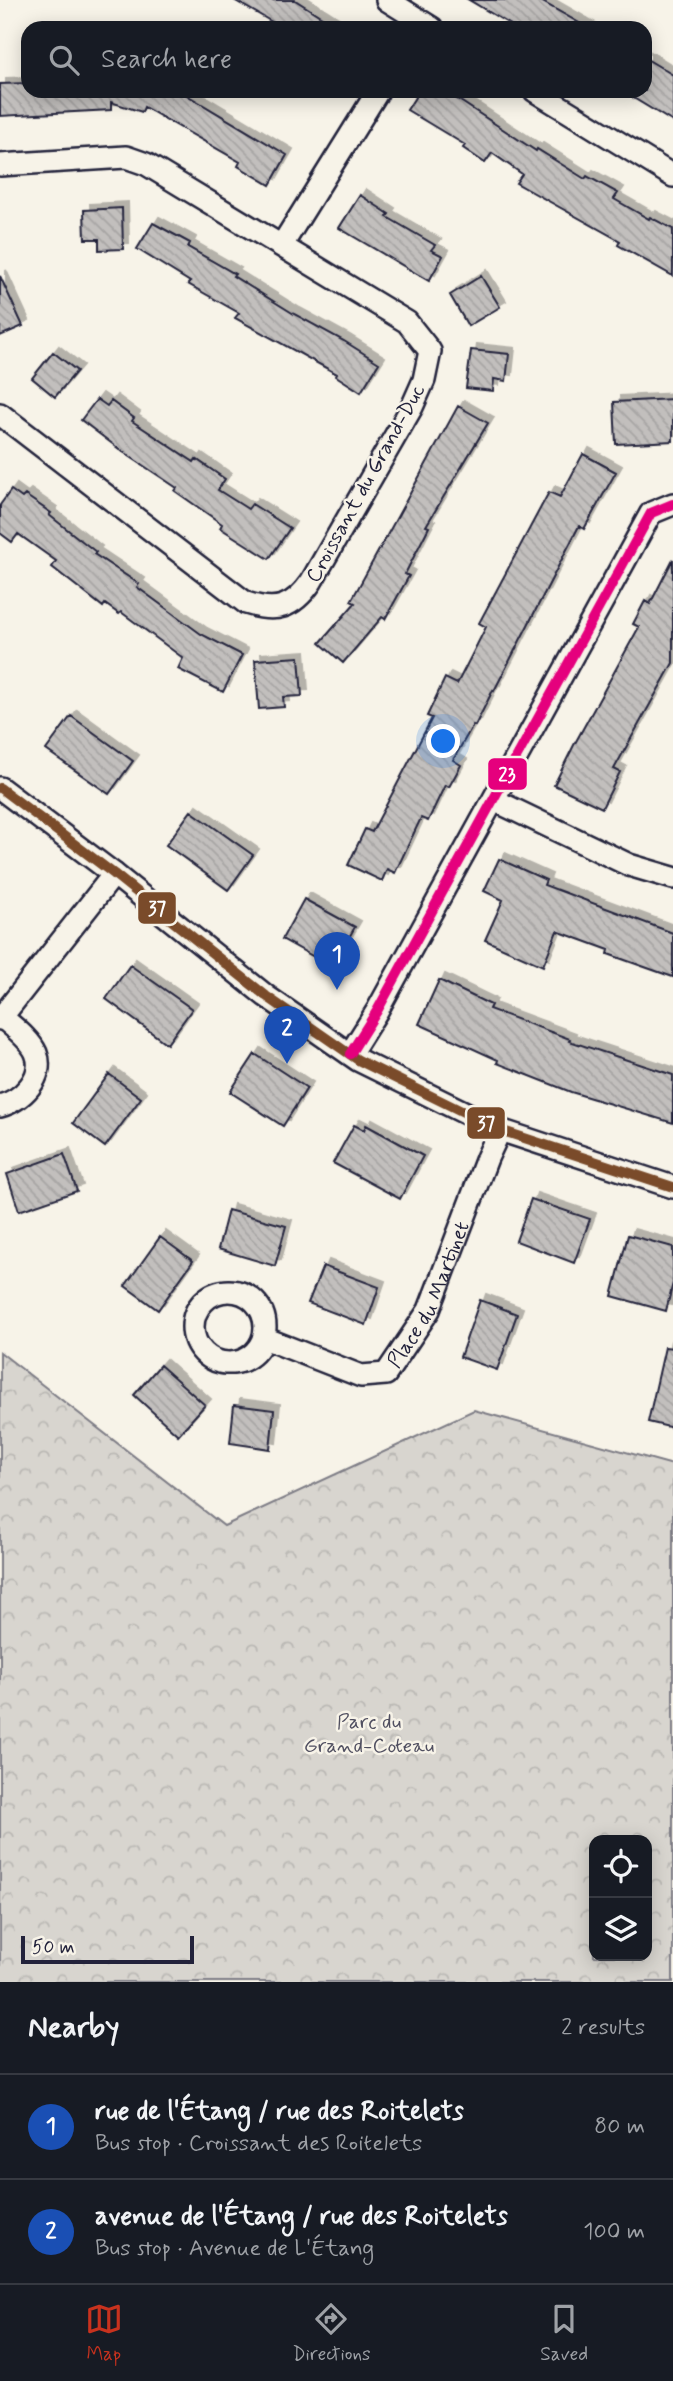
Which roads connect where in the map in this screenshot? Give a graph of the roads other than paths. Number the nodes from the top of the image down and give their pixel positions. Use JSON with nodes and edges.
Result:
{"nodes":[{"id":1,"x":387,"y":0,"type":"edge"},
{"id":2,"x":415,"y":21,"type":"edge"},
{"id":3,"x":374,"y":98,"type":"edge"},
{"id":4,"x":546,"y":98,"type":"edge"},
{"id":5,"x":0,"y":165,"type":"edge"},
{"id":6,"x":673,"y":176,"type":"edge"},
{"id":7,"x":282,"y":245,"type":"junction"},
{"id":8,"x":0,"y":414,"type":"edge"},
{"id":9,"x":673,"y":504,"type":"edge"},
{"id":10,"x":0,"y":788,"type":"edge"},
{"id":11,"x":494,"y":800,"type":"junction"},
{"id":12,"x":114,"y":874,"type":"junction"},
{"id":13,"x":673,"y":878,"type":"edge"},
{"id":14,"x":1,"y":1018,"type":"edge"},
{"id":15,"x":350,"y":1054,"type":"junction"},
{"id":16,"x":0,"y":1106,"type":"edge"},
{"id":17,"x":499,"y":1130,"type":"junction"},
{"id":18,"x":673,"y":1187,"type":"edge"},
{"id":19,"x":264,"y":1338,"type":"dead end"}],
"edges":[{"from":1,"to":2,"type":"street"},
{"from":3,"to":7,"type":"street"},
{"from":4,"to":6,"type":"street"},
{"from":5,"to":7,"type":"street","name":"Croissant du Grand-Duc"},
{"from":7,"to":8,"type":"street","name":"Croissant du Grand-Duc"},
{"from":9,"to":11,"type":"street"},
{"from":10,"to":12,"type":"street"},
{"from":11,"to":13,"type":"street"},
{"from":11,"to":15,"type":"street"},
{"from":12,"to":14,"type":"street"},
{"from":12,"to":15,"type":"street"},
{"from":14,"to":16,"type":"street"},
{"from":15,"to":17,"type":"street"},
{"from":17,"to":18,"type":"street"},
{"from":17,"to":19,"type":"street","name":"Place du Martinet"}]}
